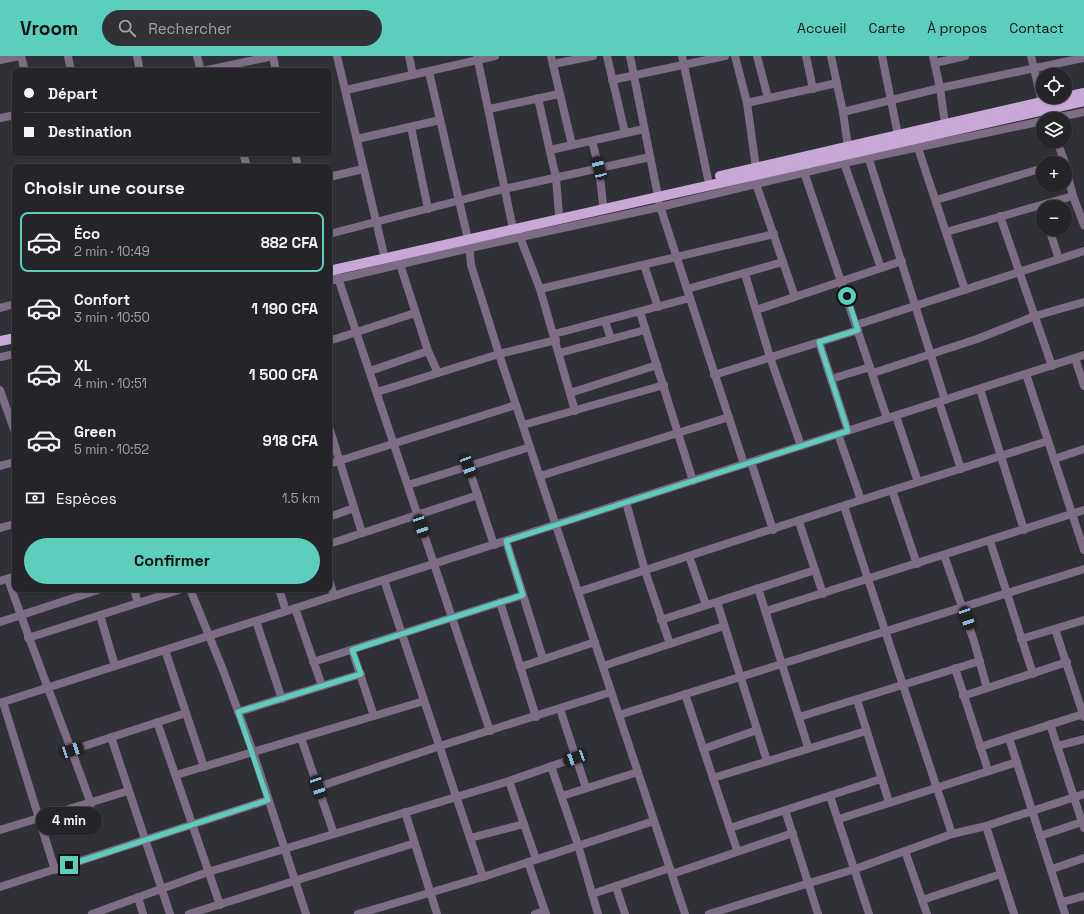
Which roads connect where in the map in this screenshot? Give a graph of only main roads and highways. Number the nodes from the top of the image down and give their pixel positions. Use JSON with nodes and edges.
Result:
{"nodes":[{"id":1,"x":1084,"y":93,"type":"edge"},
{"id":2,"x":1072,"y":95,"type":"edge"},
{"id":3,"x":1084,"y":101,"type":"edge"},
{"id":4,"x":1056,"y":104,"type":"edge"},
{"id":5,"x":1047,"y":112,"type":"edge"},
{"id":6,"x":1036,"y":113,"type":"edge"},
{"id":7,"x":1036,"y":115,"type":"edge"},
{"id":8,"x":755,"y":176,"type":"junction"},
{"id":9,"x":658,"y":198,"type":"junction"},
{"id":10,"x":516,"y":230,"type":"junction"},
{"id":11,"x":333,"y":271,"type":"edge"},
{"id":12,"x":12,"y":339,"type":"edge"},
{"id":13,"x":0,"y":341,"type":"edge"},
{"id":14,"x":12,"y":346,"type":"edge"},
{"id":15,"x":0,"y":348,"type":"edge"}],
"edges":[{"from":1,"to":2,"type":"main road"},
{"from":3,"to":5,"type":"main road"},
{"from":4,"to":5,"type":"main road"},
{"from":6,"to":8,"type":"main road"},
{"from":7,"to":8,"type":"main road"},
{"from":8,"to":9,"type":"main road"},
{"from":8,"to":9,"type":"main road"},
{"from":9,"to":10,"type":"main road"},
{"from":9,"to":10,"type":"main road"},
{"from":10,"to":11,"type":"main road"},
{"from":12,"to":13,"type":"main road"},
{"from":14,"to":15,"type":"main road"}]}
